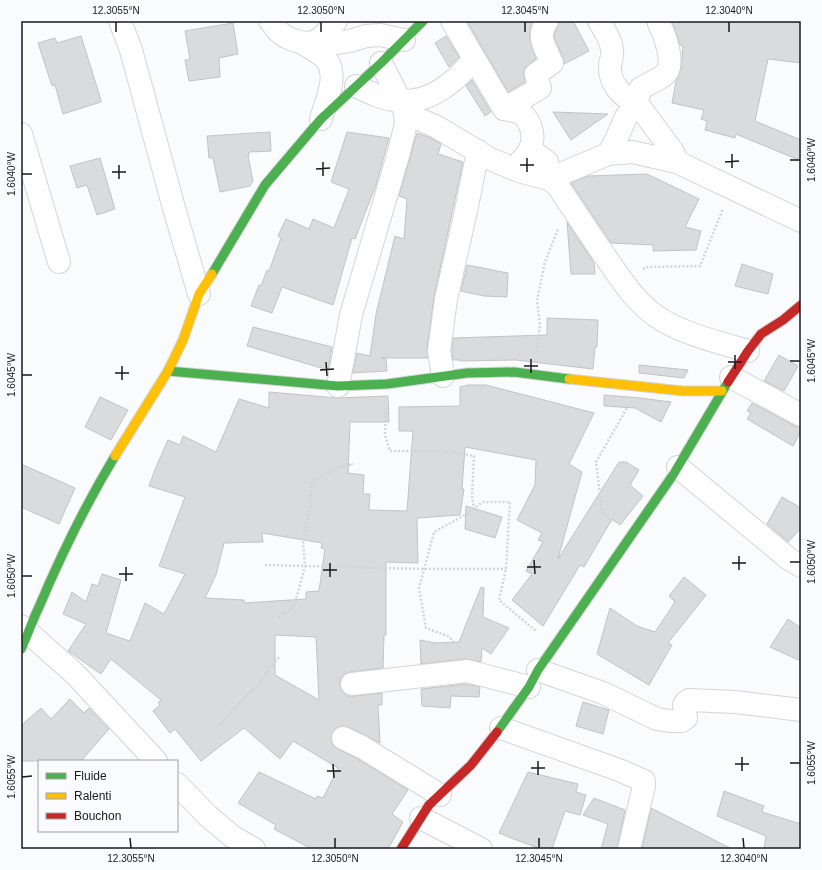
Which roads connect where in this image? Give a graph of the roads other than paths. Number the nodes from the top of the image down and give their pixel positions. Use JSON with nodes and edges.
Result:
{"nodes":[{"id":1,"x":120,"y":21,"type":"edge"},
{"id":2,"x":270,"y":21,"type":"edge"},
{"id":3,"x":336,"y":21,"type":"edge"},
{"id":4,"x":423,"y":21,"type":"edge"},
{"id":5,"x":452,"y":21,"type":"edge"},
{"id":6,"x":547,"y":21,"type":"edge"},
{"id":7,"x":599,"y":21,"type":"edge"},
{"id":8,"x":660,"y":21,"type":"edge"},
{"id":9,"x":404,"y":40,"type":"junction"},
{"id":10,"x":303,"y":43,"type":"junction"},
{"id":11,"x":474,"y":59,"type":"junction"},
{"id":12,"x":331,"y":68,"type":"junction"},
{"id":13,"x":369,"y":74,"type":"junction"},
{"id":14,"x":638,"y":103,"type":"junction"},
{"id":15,"x":403,"y":107,"type":"junction"},
{"id":16,"x":504,"y":110,"type":"junction"},
{"id":17,"x":321,"y":119,"type":"junction"},
{"id":18,"x":21,"y":134,"type":"edge"},
{"id":19,"x":478,"y":151,"type":"junction"},
{"id":20,"x":529,"y":152,"type":"junction"},
{"id":21,"x":608,"y":154,"type":"junction"},
{"id":22,"x":676,"y":162,"type":"junction"},
{"id":23,"x":513,"y":168,"type":"junction"},
{"id":24,"x":549,"y":179,"type":"junction"},
{"id":25,"x":801,"y":221,"type":"edge"},
{"id":26,"x":59,"y":262,"type":"dead end"},
{"id":27,"x":199,"y":294,"type":"junction"},
{"id":28,"x":801,"y":305,"type":"edge"},
{"id":29,"x":748,"y":351,"type":"junction"},
{"id":30,"x":168,"y":371,"type":"junction"},
{"id":31,"x":443,"y":376,"type":"junction"},
{"id":32,"x":726,"y":384,"type":"junction"},
{"id":33,"x":338,"y":386,"type":"junction"},
{"id":34,"x":801,"y":415,"type":"edge"},
{"id":35,"x":678,"y":467,"type":"junction"},
{"id":36,"x":801,"y":566,"type":"edge"},
{"id":37,"x":24,"y":636,"type":"edge"},
{"id":38,"x":534,"y":679,"type":"junction"},
{"id":39,"x":352,"y":684,"type":"dead end"},
{"id":40,"x":801,"y":710,"type":"edge"},
{"id":41,"x":501,"y":728,"type":"junction"},
{"id":42,"x":343,"y":738,"type":"dead end"},
{"id":43,"x":155,"y":760,"type":"edge"},
{"id":44,"x":178,"y":785,"type":"edge"},
{"id":45,"x":440,"y":795,"type":"junction"},
{"id":46,"x":421,"y":818,"type":"junction"},
{"id":47,"x":229,"y":843,"type":"edge"},
{"id":48,"x":254,"y":849,"type":"edge"},
{"id":49,"x":401,"y":849,"type":"edge"},
{"id":50,"x":481,"y":849,"type":"edge"},
{"id":51,"x":629,"y":849,"type":"edge"}],
"edges":[{"from":1,"to":27,"type":"street"},
{"from":2,"to":10,"type":"street"},
{"from":3,"to":10,"type":"street"},
{"from":4,"to":9,"type":"street"},
{"from":5,"to":11,"type":"street"},
{"from":6,"to":16,"type":"street"},
{"from":7,"to":14,"type":"street"},
{"from":8,"to":14,"type":"street"},
{"from":9,"to":10,"type":"street"},
{"from":9,"to":13,"type":"street"},
{"from":10,"to":12,"type":"street"},
{"from":11,"to":15,"type":"street"},
{"from":11,"to":16,"type":"street"},
{"from":12,"to":13,"type":"street"},
{"from":12,"to":17,"type":"street"},
{"from":13,"to":15,"type":"street"},
{"from":13,"to":15,"type":"street"},
{"from":13,"to":17,"type":"street"},
{"from":14,"to":21,"type":"street"},
{"from":14,"to":22,"type":"street"},
{"from":15,"to":19,"type":"street"},
{"from":15,"to":33,"type":"street"},
{"from":16,"to":20,"type":"street"},
{"from":17,"to":27,"type":"street"},
{"from":18,"to":26,"type":"street"},
{"from":19,"to":23,"type":"street"},
{"from":19,"to":31,"type":"street"},
{"from":20,"to":23,"type":"street"},
{"from":20,"to":24,"type":"street"},
{"from":21,"to":22,"type":"street"},
{"from":21,"to":24,"type":"street"},
{"from":22,"to":25,"type":"street"},
{"from":23,"to":24,"type":"street"},
{"from":24,"to":29,"type":"street"},
{"from":27,"to":30,"type":"street"},
{"from":28,"to":29,"type":"street"},
{"from":29,"to":32,"type":"street"},
{"from":30,"to":33,"type":"street"},
{"from":30,"to":37,"type":"street"},
{"from":31,"to":32,"type":"street"},
{"from":31,"to":33,"type":"street"},
{"from":32,"to":34,"type":"street"},
{"from":32,"to":35,"type":"street"},
{"from":35,"to":36,"type":"street"},
{"from":35,"to":38,"type":"street"},
{"from":37,"to":43,"type":"street"},
{"from":38,"to":39,"type":"street"},
{"from":38,"to":40,"type":"street"},
{"from":38,"to":41,"type":"street"},
{"from":41,"to":45,"type":"street"},
{"from":41,"to":51,"type":"street"},
{"from":42,"to":45,"type":"street"},
{"from":44,"to":47,"type":"street"},
{"from":45,"to":46,"type":"street"},
{"from":46,"to":49,"type":"street"},
{"from":46,"to":50,"type":"street"},
{"from":47,"to":48,"type":"street"}]}
